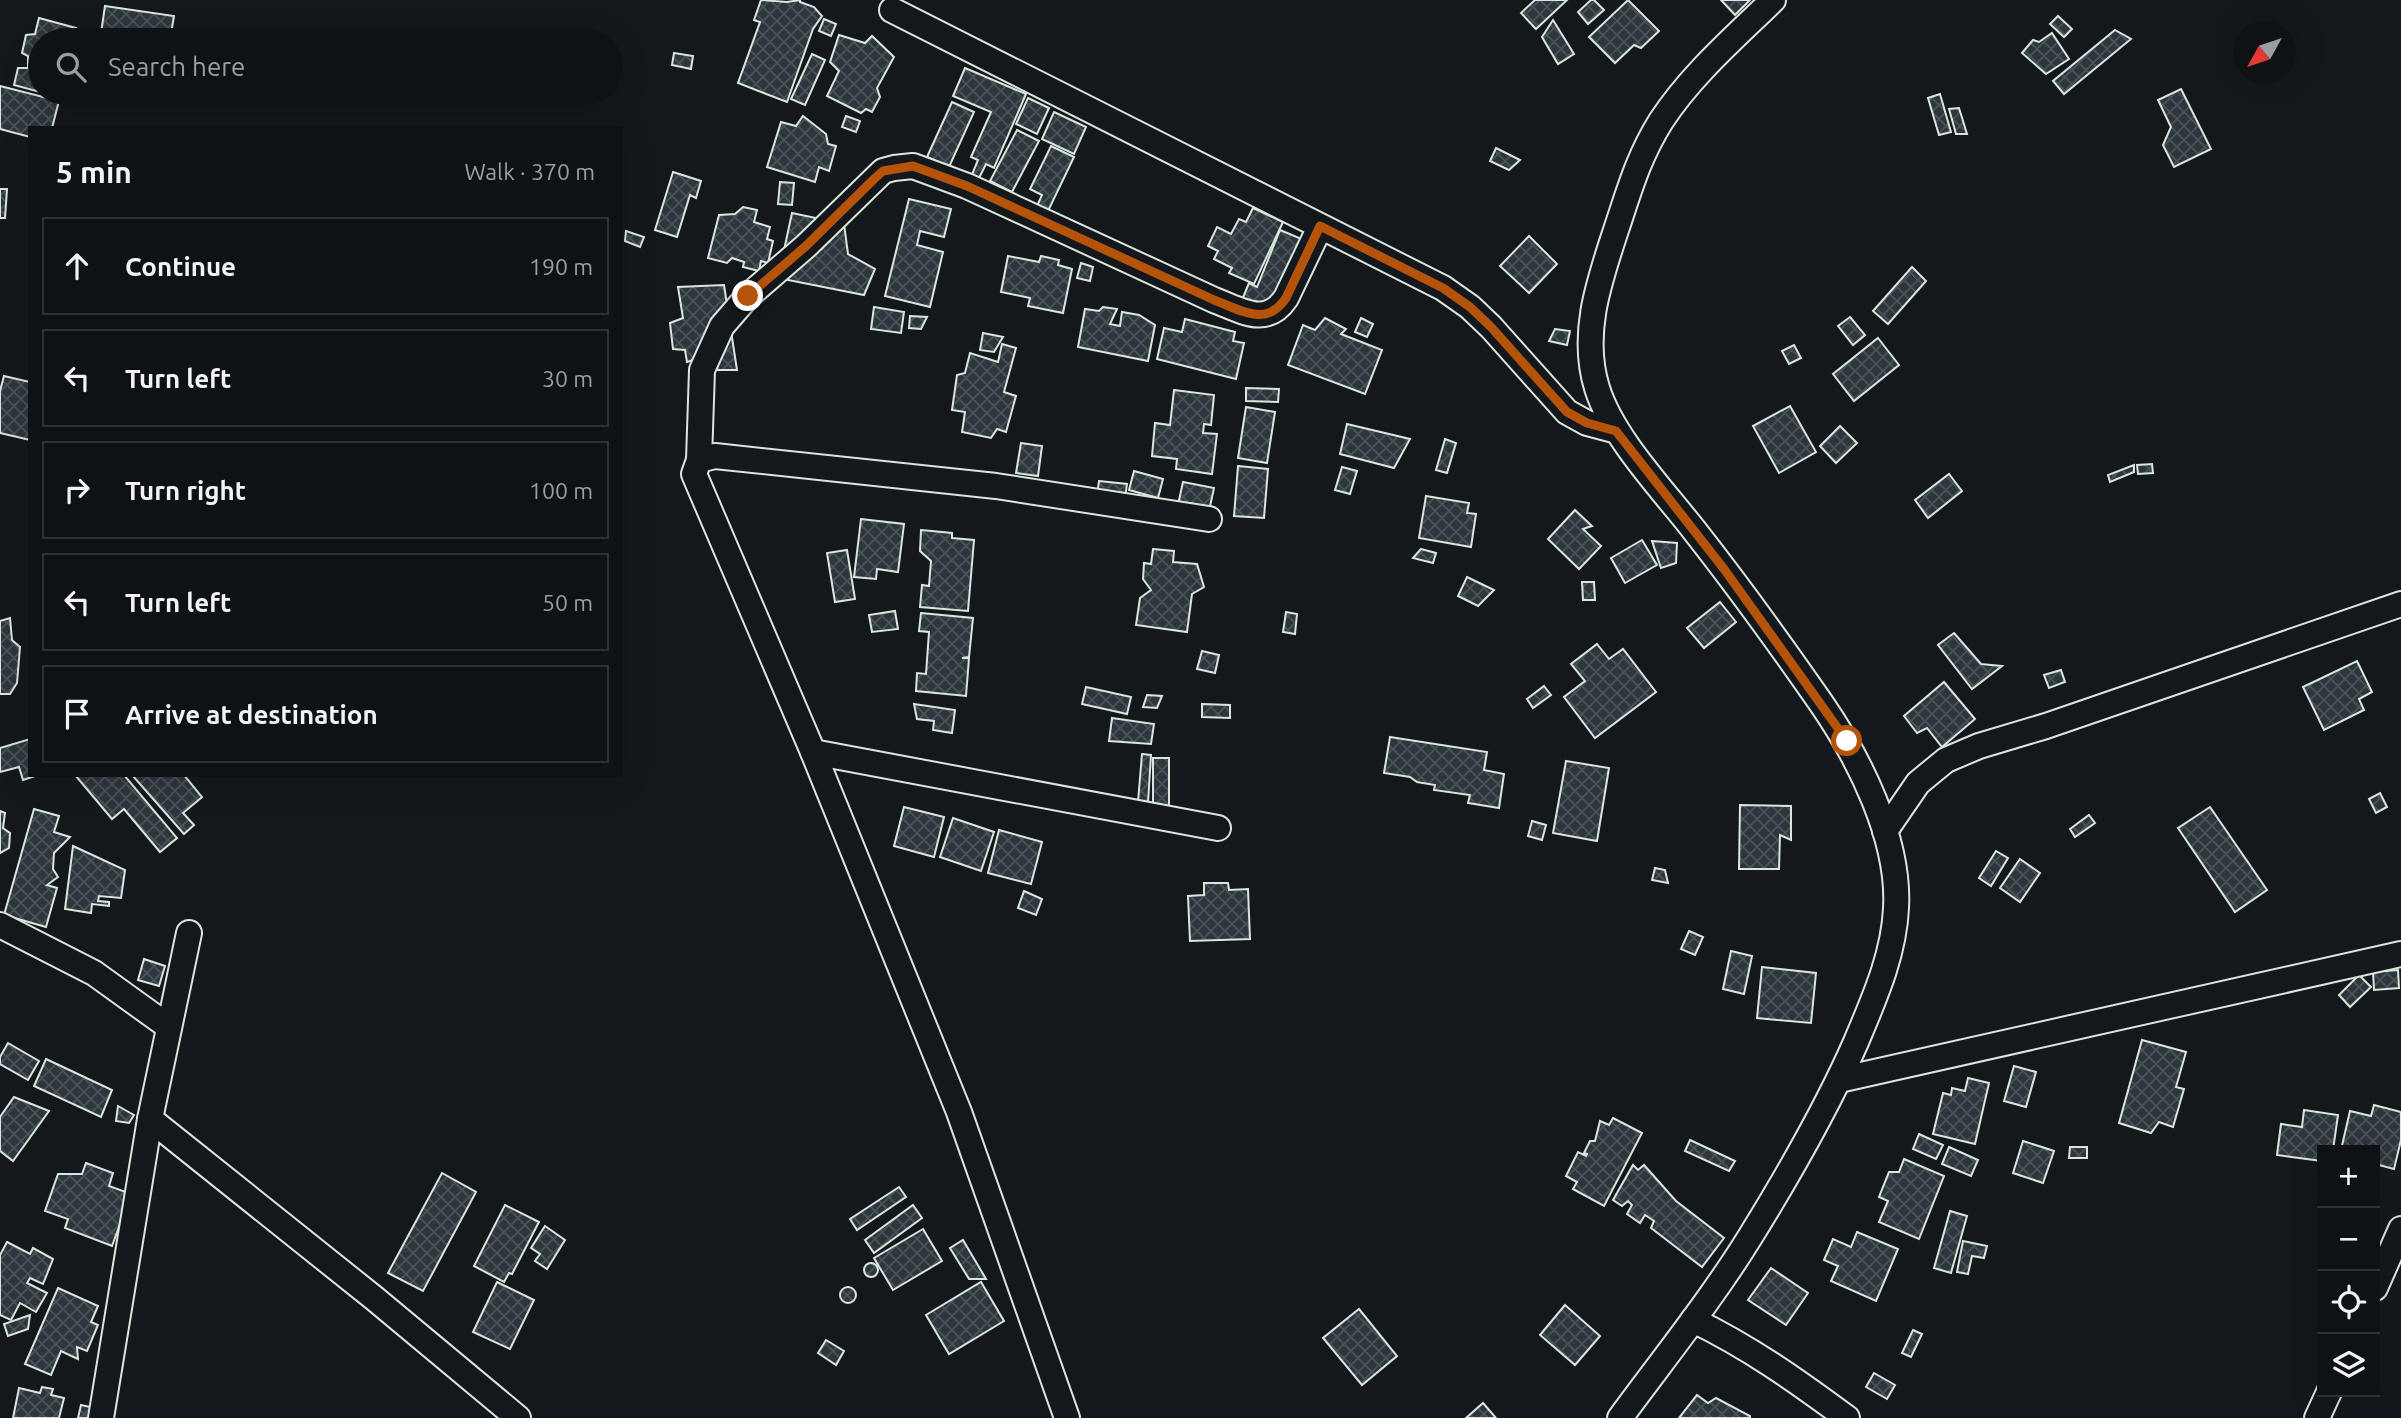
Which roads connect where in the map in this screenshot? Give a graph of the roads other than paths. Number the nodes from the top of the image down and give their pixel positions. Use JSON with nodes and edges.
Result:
{"nodes":[{"id":1,"x":1772,"y":0,"type":"edge"},
{"id":2,"x":892,"y":10,"type":"dead end"},
{"id":3,"x":1320,"y":226,"type":"junction"},
{"id":4,"x":1616,"y":431,"type":"junction"},
{"id":5,"x":699,"y":460,"type":"junction"},
{"id":6,"x":1209,"y":519,"type":"dead end"},
{"id":7,"x":2401,"y":604,"type":"edge"},
{"id":8,"x":813,"y":752,"type":"junction"},
{"id":9,"x":1219,"y":828,"type":"dead end"},
{"id":10,"x":1885,"y":831,"type":"junction"},
{"id":11,"x":0,"y":925,"type":"edge"},
{"id":12,"x":189,"y":933,"type":"dead end"},
{"id":13,"x":2401,"y":954,"type":"edge"},
{"id":14,"x":169,"y":1027,"type":"junction"},
{"id":15,"x":1839,"y":1080,"type":"junction"},
{"id":16,"x":149,"y":1119,"type":"junction"},
{"id":17,"x":2401,"y":1230,"type":"edge"},
{"id":18,"x":2380,"y":1278,"type":"edge"},
{"id":19,"x":1693,"y":1320,"type":"junction"},
{"id":20,"x":2327,"y":1397,"type":"edge"},
{"id":21,"x":101,"y":1418,"type":"edge"},
{"id":22,"x":518,"y":1418,"type":"edge"},
{"id":23,"x":1067,"y":1418,"type":"edge"},
{"id":24,"x":1620,"y":1418,"type":"edge"},
{"id":25,"x":1847,"y":1418,"type":"edge"},
{"id":26,"x":2317,"y":1418,"type":"edge"}],
"edges":[{"from":1,"to":4,"type":"street"},
{"from":2,"to":3,"type":"street"},
{"from":3,"to":4,"type":"street"},
{"from":3,"to":5,"type":"street"},
{"from":4,"to":10,"type":"street"},
{"from":5,"to":6,"type":"street"},
{"from":5,"to":8,"type":"street"},
{"from":7,"to":10,"type":"street"},
{"from":8,"to":9,"type":"street"},
{"from":8,"to":23,"type":"street"},
{"from":10,"to":15,"type":"street"},
{"from":11,"to":14,"type":"street"},
{"from":12,"to":14,"type":"street"},
{"from":13,"to":15,"type":"street"},
{"from":14,"to":16,"type":"street"},
{"from":15,"to":19,"type":"street"},
{"from":16,"to":21,"type":"street"},
{"from":16,"to":22,"type":"street"},
{"from":17,"to":18,"type":"street"},
{"from":19,"to":24,"type":"street"},
{"from":19,"to":25,"type":"street"},
{"from":20,"to":26,"type":"street"}]}
